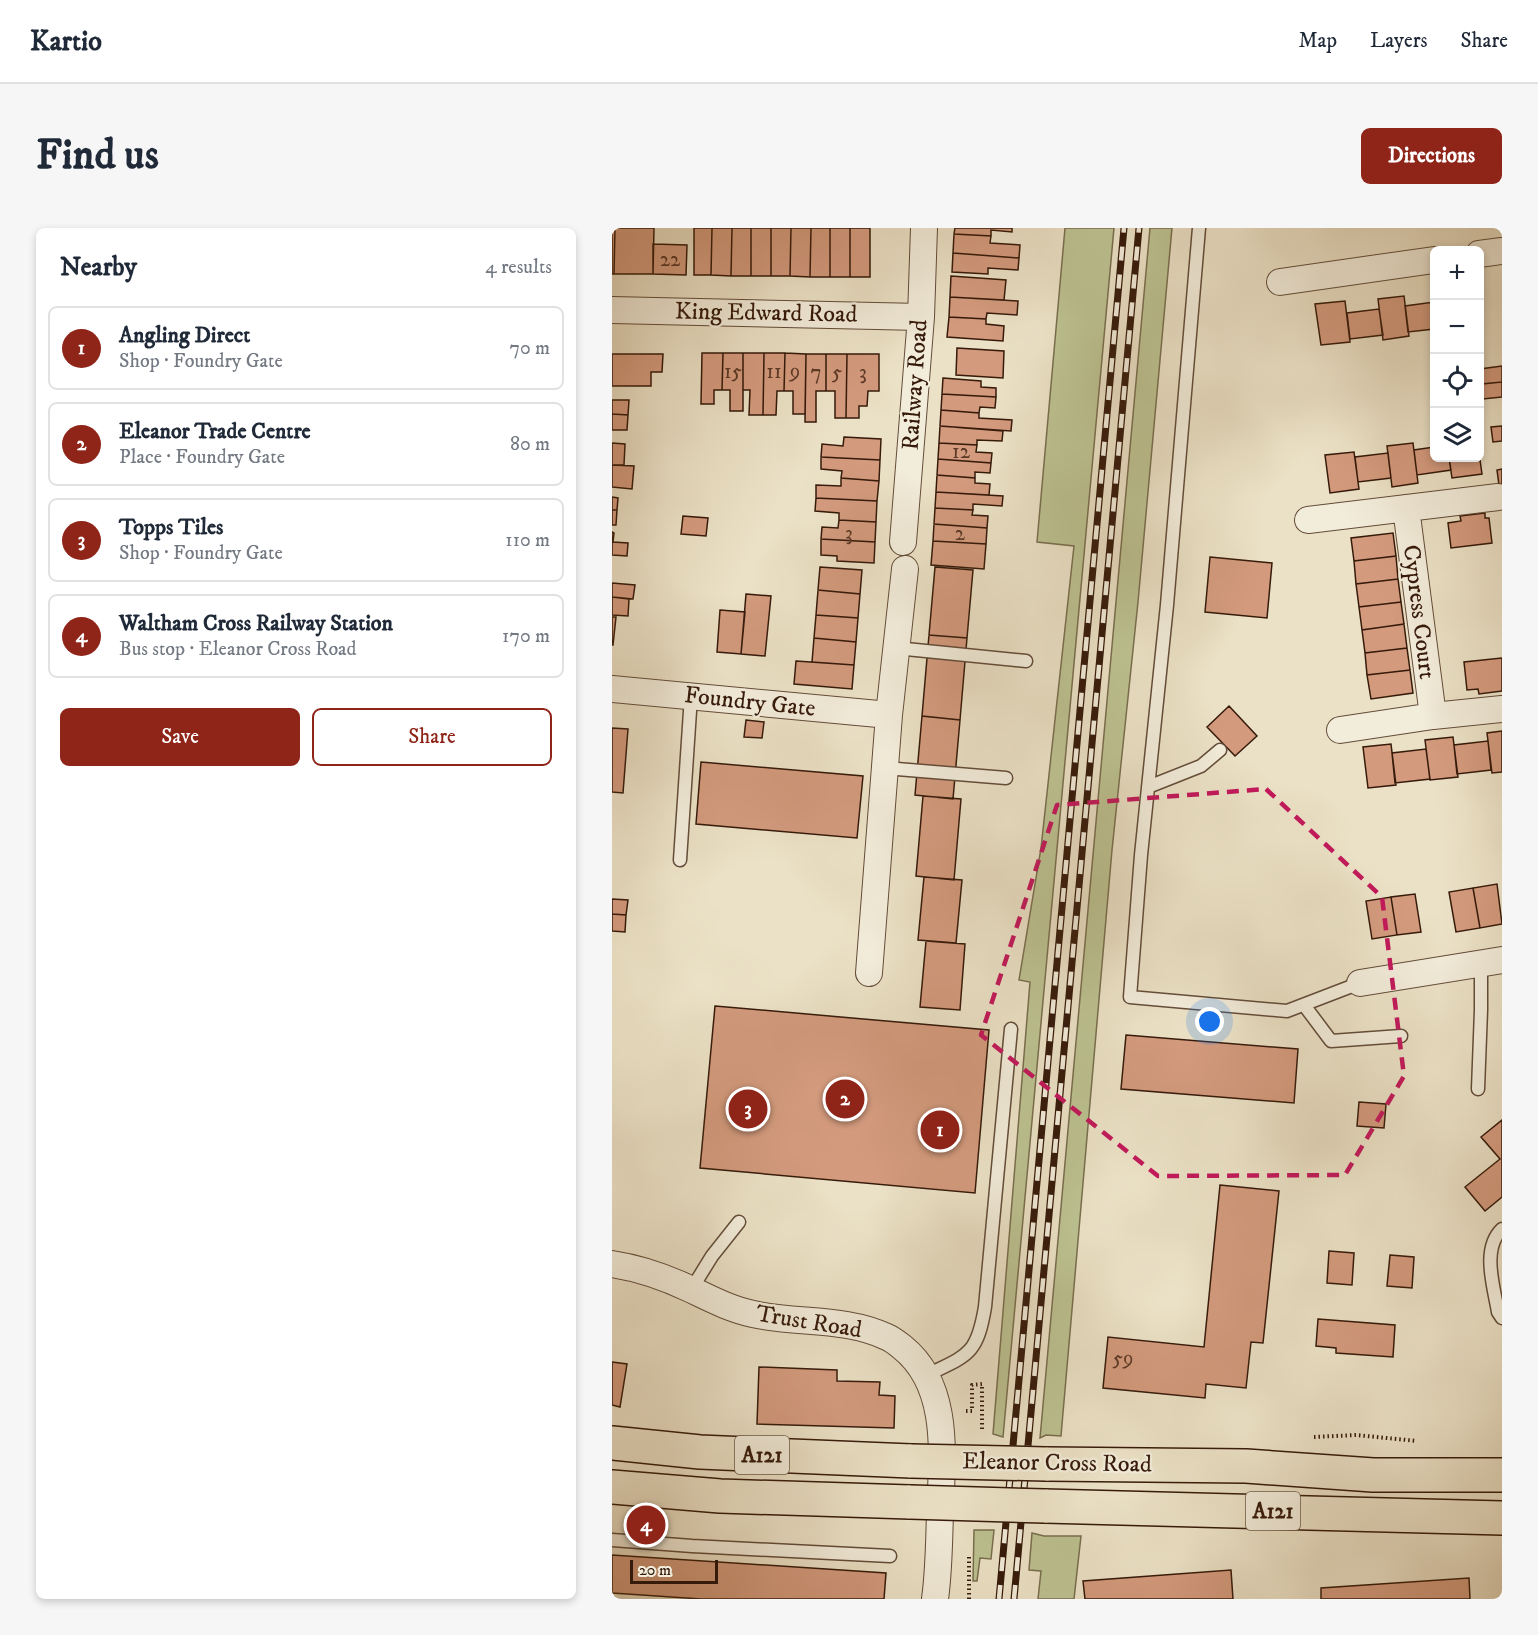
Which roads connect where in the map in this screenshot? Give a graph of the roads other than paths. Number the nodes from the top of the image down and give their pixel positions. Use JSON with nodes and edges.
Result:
{"nodes":[{"id":1,"x":924,"y":228,"type":"edge"},
{"id":2,"x":1199,"y":228,"type":"edge"},
{"id":3,"x":1502,"y":251,"type":"edge"},
{"id":4,"x":1484,"y":253,"type":"edge"},
{"id":5,"x":1430,"y":261,"type":"edge"},
{"id":6,"x":1280,"y":282,"type":"dead end"},
{"id":7,"x":612,"y":310,"type":"edge"},
{"id":8,"x":921,"y":317,"type":"junction"},
{"id":9,"x":1498,"y":497,"type":"dead end"},
{"id":10,"x":1406,"y":508,"type":"junction"},
{"id":11,"x":1308,"y":520,"type":"dead end"},
{"id":12,"x":903,"y":542,"type":"dead end"},
{"id":13,"x":905,"y":569,"type":"dead end"},
{"id":14,"x":896,"y":648,"type":"junction"},
{"id":15,"x":1026,"y":660,"type":"dead end"},
{"id":16,"x":612,"y":689,"type":"edge"},
{"id":17,"x":691,"y":696,"type":"junction"},
{"id":18,"x":1502,"y":709,"type":"edge"},
{"id":19,"x":889,"y":715,"type":"junction"},
{"id":20,"x":1433,"y":716,"type":"junction"},
{"id":21,"x":1340,"y":730,"type":"dead end"},
{"id":22,"x":1220,"y":750,"type":"dead end"},
{"id":23,"x":885,"y":768,"type":"junction"},
{"id":24,"x":1006,"y":778,"type":"dead end"},
{"id":25,"x":1148,"y":787,"type":"junction"},
{"id":26,"x":680,"y":860,"type":"dead end"},
{"id":27,"x":1491,"y":962,"type":"edge"},
{"id":28,"x":869,"y":973,"type":"dead end"},
{"id":29,"x":1360,"y":983,"type":"joint"},
{"id":30,"x":1304,"y":1005,"type":"junction"},
{"id":31,"x":1011,"y":1029,"type":"dead end"},
{"id":32,"x":1401,"y":1036,"type":"dead end"},
{"id":33,"x":1478,"y":1089,"type":"dead end"},
{"id":34,"x":739,"y":1222,"type":"dead end"},
{"id":35,"x":1502,"y":1230,"type":"edge"},
{"id":36,"x":612,"y":1264,"type":"edge"},
{"id":37,"x":691,"y":1290,"type":"junction"},
{"id":38,"x":1502,"y":1318,"type":"edge"},
{"id":39,"x":927,"y":1374,"type":"junction"},
{"id":40,"x":612,"y":1443,"type":"edge"},
{"id":41,"x":1502,"y":1476,"type":"edge"},
{"id":42,"x":612,"y":1487,"type":"edge"},
{"id":43,"x":1502,"y":1518,"type":"edge"},
{"id":44,"x":612,"y":1540,"type":"edge"},
{"id":45,"x":890,"y":1556,"type":"dead end"},
{"id":46,"x":936,"y":1599,"type":"edge"}],
"edges":[{"from":1,"to":8,"type":"street","name":"Railway Road"},
{"from":2,"to":25,"type":"lane"},
{"from":3,"to":4,"type":"street"},
{"from":5,"to":6,"type":"street"},
{"from":7,"to":8,"type":"street","name":"King Edward Road"},
{"from":8,"to":12,"type":"street","name":"Railway Road"},
{"from":9,"to":10,"type":"street"},
{"from":10,"to":11,"type":"street"},
{"from":10,"to":20,"type":"street","name":"Cypress Court"},
{"from":13,"to":14,"type":"street"},
{"from":14,"to":15,"type":"lane"},
{"from":14,"to":19,"type":"street"},
{"from":16,"to":17,"type":"street","name":"Foundry Gate"},
{"from":17,"to":19,"type":"street","name":"Foundry Gate"},
{"from":17,"to":26,"type":"lane"},
{"from":18,"to":20,"type":"street"},
{"from":19,"to":23,"type":"street"},
{"from":20,"to":21,"type":"street"},
{"from":22,"to":25,"type":"lane"},
{"from":23,"to":24,"type":"lane"},
{"from":23,"to":28,"type":"street"},
{"from":25,"to":30,"type":"lane"},
{"from":27,"to":29,"type":"street"},
{"from":27,"to":33,"type":"lane"},
{"from":29,"to":30,"type":"lane"},
{"from":30,"to":32,"type":"lane"},
{"from":31,"to":39,"type":"lane"},
{"from":34,"to":37,"type":"lane"},
{"from":35,"to":38,"type":"lane"},
{"from":36,"to":37,"type":"street","name":"Trust Road"},
{"from":37,"to":39,"type":"street","name":"Trust Road"},
{"from":39,"to":46,"type":"street","name":"Trust Road"},
{"from":40,"to":41,"type":"main road","name":"Eleanor Cross Road","number":"A121","bridge":true},
{"from":42,"to":43,"type":"main road","name":"Eleanor Cross Road","number":"A121","bridge":true},
{"from":44,"to":45,"type":"lane"}]}
